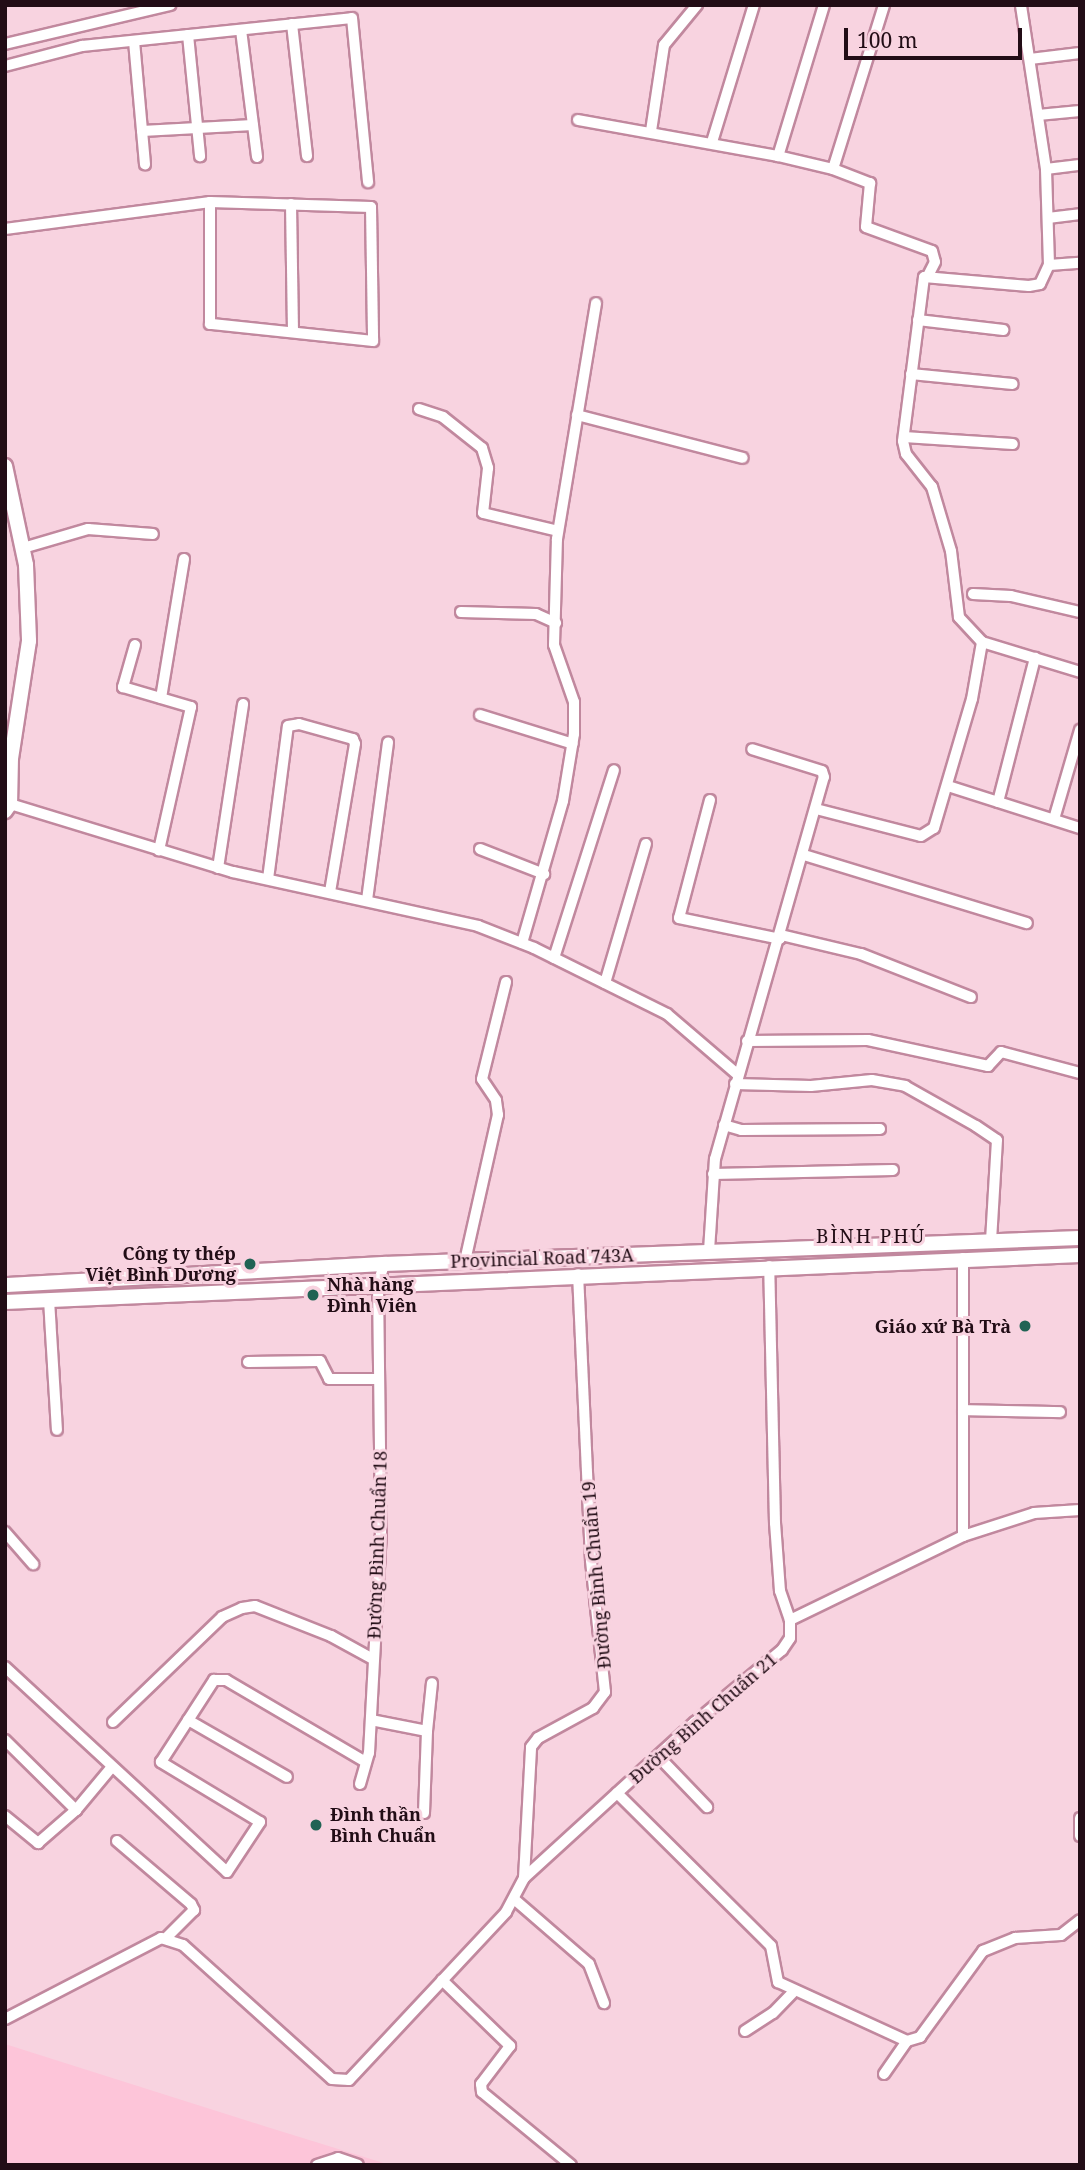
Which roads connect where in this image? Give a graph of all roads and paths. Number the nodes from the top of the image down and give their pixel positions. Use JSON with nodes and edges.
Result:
{"nodes":[{"id":1,"x":170,"y":5,"type":"edge"},
{"id":2,"x":697,"y":5,"type":"edge"},
{"id":3,"x":754,"y":5,"type":"edge"},
{"id":4,"x":824,"y":5,"type":"edge"},
{"id":5,"x":884,"y":5,"type":"edge"},
{"id":6,"x":1021,"y":5,"type":"edge"},
{"id":7,"x":292,"y":24,"type":"junction"},
{"id":8,"x":241,"y":30,"type":"junction"},
{"id":9,"x":188,"y":36,"type":"junction"},
{"id":10,"x":134,"y":41,"type":"junction"},
{"id":11,"x":5,"y":44,"type":"edge"},
{"id":12,"x":1080,"y":53,"type":"edge"},
{"id":13,"x":1030,"y":59,"type":"junction"},
{"id":14,"x":5,"y":66,"type":"edge"},
{"id":15,"x":1080,"y":111,"type":"edge"},
{"id":16,"x":1038,"y":115,"type":"junction"},
{"id":17,"x":578,"y":120,"type":"dead end"},
{"id":18,"x":253,"y":125,"type":"junction"},
{"id":19,"x":197,"y":128,"type":"junction"},
{"id":20,"x":142,"y":131,"type":"junction"},
{"id":21,"x":651,"y":131,"type":"junction"},
{"id":22,"x":712,"y":142,"type":"junction"},
{"id":23,"x":200,"y":156,"type":"dead end"},
{"id":24,"x":307,"y":156,"type":"dead end"},
{"id":25,"x":778,"y":156,"type":"junction"},
{"id":26,"x":257,"y":157,"type":"dead end"},
{"id":27,"x":1080,"y":164,"type":"edge"},
{"id":28,"x":145,"y":165,"type":"dead end"},
{"id":29,"x":833,"y":169,"type":"junction"},
{"id":30,"x":1046,"y":169,"type":"junction"},
{"id":31,"x":368,"y":182,"type":"dead end"},
{"id":32,"x":210,"y":202,"type":"junction"},
{"id":33,"x":291,"y":204,"type":"junction"},
{"id":34,"x":1080,"y":214,"type":"edge"},
{"id":35,"x":1048,"y":218,"type":"junction"},
{"id":36,"x":5,"y":229,"type":"edge"},
{"id":37,"x":1080,"y":263,"type":"edge"},
{"id":38,"x":1049,"y":265,"type":"junction"},
{"id":39,"x":928,"y":276,"type":"junction"},
{"id":40,"x":596,"y":303,"type":"dead end"},
{"id":41,"x":918,"y":320,"type":"junction"},
{"id":42,"x":1003,"y":330,"type":"dead end"},
{"id":43,"x":293,"y":332,"type":"junction"},
{"id":44,"x":911,"y":374,"type":"junction"},
{"id":45,"x":1013,"y":384,"type":"dead end"},
{"id":46,"x":419,"y":409,"type":"dead end"},
{"id":47,"x":578,"y":415,"type":"junction"},
{"id":48,"x":904,"y":437,"type":"junction"},
{"id":49,"x":1013,"y":444,"type":"dead end"},
{"id":50,"x":743,"y":458,"type":"dead end"},
{"id":51,"x":5,"y":466,"type":"edge"},
{"id":52,"x":5,"y":529,"type":"edge"},
{"id":53,"x":558,"y":531,"type":"junction"},
{"id":54,"x":21,"y":532,"type":"junction"},
{"id":55,"x":153,"y":534,"type":"dead end"},
{"id":56,"x":23,"y":548,"type":"junction"},
{"id":57,"x":184,"y":559,"type":"dead end"},
{"id":58,"x":972,"y":594,"type":"dead end"},
{"id":59,"x":461,"y":612,"type":"dead end"},
{"id":60,"x":1080,"y":612,"type":"edge"},
{"id":61,"x":555,"y":623,"type":"junction"},
{"id":62,"x":982,"y":642,"type":"junction"},
{"id":63,"x":135,"y":645,"type":"dead end"},
{"id":64,"x":1035,"y":658,"type":"junction"},
{"id":65,"x":1080,"y":672,"type":"edge"},
{"id":66,"x":161,"y":698,"type":"junction"},
{"id":67,"x":243,"y":704,"type":"dead end"},
{"id":68,"x":480,"y":715,"type":"dead end"},
{"id":69,"x":1080,"y":730,"type":"edge"},
{"id":70,"x":388,"y":742,"type":"dead end"},
{"id":71,"x":573,"y":744,"type":"junction"},
{"id":72,"x":752,"y":749,"type":"dead end"},
{"id":73,"x":614,"y":770,"type":"dead end"},
{"id":74,"x":948,"y":786,"type":"junction"},
{"id":75,"x":710,"y":800,"type":"dead end"},
{"id":76,"x":998,"y":802,"type":"junction"},
{"id":77,"x":8,"y":808,"type":"edge"},
{"id":78,"x":816,"y":809,"type":"junction"},
{"id":79,"x":1054,"y":819,"type":"junction"},
{"id":80,"x":1080,"y":828,"type":"edge"},
{"id":81,"x":646,"y":844,"type":"dead end"},
{"id":82,"x":480,"y":849,"type":"dead end"},
{"id":83,"x":159,"y":850,"type":"junction"},
{"id":84,"x":804,"y":855,"type":"junction"},
{"id":85,"x":218,"y":868,"type":"junction"},
{"id":86,"x":544,"y":874,"type":"junction"},
{"id":87,"x":268,"y":879,"type":"junction"},
{"id":88,"x":330,"y":892,"type":"junction"},
{"id":89,"x":367,"y":900,"type":"junction"},
{"id":90,"x":1027,"y":923,"type":"dead end"},
{"id":91,"x":781,"y":937,"type":"junction"},
{"id":92,"x":522,"y":943,"type":"junction"},
{"id":93,"x":554,"y":958,"type":"junction"},
{"id":94,"x":506,"y":982,"type":"dead end"},
{"id":95,"x":605,"y":983,"type":"junction"},
{"id":96,"x":971,"y":997,"type":"dead end"},
{"id":97,"x":747,"y":1041,"type":"junction"},
{"id":98,"x":1080,"y":1073,"type":"edge"},
{"id":99,"x":736,"y":1079,"type":"junction"},
{"id":100,"x":724,"y":1125,"type":"junction"},
{"id":101,"x":880,"y":1129,"type":"dead end"},
{"id":102,"x":893,"y":1170,"type":"dead end"},
{"id":103,"x":713,"y":1174,"type":"junction"},
{"id":104,"x":1080,"y":1238,"type":"edge"},
{"id":105,"x":1058,"y":1239,"type":"junction"},
{"id":106,"x":991,"y":1241,"type":"junction"},
{"id":107,"x":709,"y":1251,"type":"junction"},
{"id":108,"x":1080,"y":1255,"type":"edge"},
{"id":109,"x":1058,"y":1256,"type":"junction"},
{"id":110,"x":963,"y":1258,"type":"junction"},
{"id":111,"x":465,"y":1261,"type":"junction"},
{"id":112,"x":384,"y":1264,"type":"junction"},
{"id":113,"x":769,"y":1266,"type":"junction"},
{"id":114,"x":578,"y":1275,"type":"junction"},
{"id":115,"x":378,"y":1284,"type":"junction"},
{"id":116,"x":5,"y":1285,"type":"edge"},
{"id":117,"x":49,"y":1300,"type":"junction"},
{"id":118,"x":5,"y":1302,"type":"edge"},
{"id":119,"x":248,"y":1362,"type":"dead end"},
{"id":120,"x":378,"y":1378,"type":"junction"},
{"id":121,"x":963,"y":1410,"type":"junction"},
{"id":122,"x":1060,"y":1412,"type":"dead end"},
{"id":123,"x":57,"y":1430,"type":"dead end"},
{"id":124,"x":1080,"y":1510,"type":"edge"},
{"id":125,"x":5,"y":1532,"type":"edge"},
{"id":126,"x":963,"y":1536,"type":"junction"},
{"id":127,"x":33,"y":1564,"type":"dead end"},
{"id":128,"x":790,"y":1620,"type":"junction"},
{"id":129,"x":373,"y":1659,"type":"junction"},
{"id":130,"x":5,"y":1667,"type":"edge"},
{"id":131,"x":432,"y":1683,"type":"dead end"},
{"id":132,"x":188,"y":1720,"type":"junction"},
{"id":133,"x":371,"y":1720,"type":"junction"},
{"id":134,"x":113,"y":1722,"type":"dead end"},
{"id":135,"x":427,"y":1731,"type":"junction"},
{"id":136,"x":5,"y":1740,"type":"edge"},
{"id":137,"x":658,"y":1755,"type":"junction"},
{"id":138,"x":366,"y":1762,"type":"junction"},
{"id":139,"x":111,"y":1768,"type":"junction"},
{"id":140,"x":287,"y":1777,"type":"dead end"},
{"id":141,"x":360,"y":1784,"type":"dead end"},
{"id":142,"x":617,"y":1793,"type":"junction"},
{"id":143,"x":707,"y":1807,"type":"dead end"},
{"id":144,"x":76,"y":1810,"type":"junction"},
{"id":145,"x":424,"y":1813,"type":"dead end"},
{"id":146,"x":5,"y":1816,"type":"edge"},
{"id":147,"x":1080,"y":1818,"type":"edge"},
{"id":148,"x":1080,"y":1836,"type":"edge"},
{"id":149,"x":117,"y":1841,"type":"dead end"},
{"id":150,"x":524,"y":1878,"type":"junction"},
{"id":151,"x":514,"y":1899,"type":"junction"},
{"id":152,"x":1080,"y":1920,"type":"edge"},
{"id":153,"x":165,"y":1939,"type":"junction"},
{"id":154,"x":442,"y":1980,"type":"junction"},
{"id":155,"x":794,"y":1991,"type":"junction"},
{"id":156,"x":604,"y":2003,"type":"dead end"},
{"id":157,"x":5,"y":2020,"type":"edge"},
{"id":158,"x":745,"y":2031,"type":"dead end"},
{"id":159,"x":908,"y":2041,"type":"junction"},
{"id":160,"x":884,"y":2074,"type":"dead end"},
{"id":161,"x":317,"y":2165,"type":"edge"},
{"id":162,"x":358,"y":2165,"type":"edge"},
{"id":163,"x":571,"y":2165,"type":"edge"}],
"edges":[{"from":1,"to":11,"type":"street"},
{"from":2,"to":21,"type":"street"},
{"from":3,"to":22,"type":"street"},
{"from":4,"to":25,"type":"street"},
{"from":5,"to":29,"type":"street"},
{"from":6,"to":13,"type":"street"},
{"from":7,"to":8,"type":"street"},
{"from":7,"to":24,"type":"street"},
{"from":7,"to":31,"type":"street"},
{"from":8,"to":9,"type":"street"},
{"from":8,"to":18,"type":"street"},
{"from":9,"to":10,"type":"street"},
{"from":9,"to":19,"type":"street"},
{"from":10,"to":14,"type":"street"},
{"from":10,"to":20,"type":"street"},
{"from":12,"to":13,"type":"street"},
{"from":13,"to":16,"type":"street"},
{"from":15,"to":16,"type":"street"},
{"from":16,"to":30,"type":"street"},
{"from":17,"to":21,"type":"street"},
{"from":18,"to":19,"type":"street"},
{"from":18,"to":26,"type":"street"},
{"from":19,"to":20,"type":"street"},
{"from":19,"to":23,"type":"street"},
{"from":20,"to":28,"type":"street"},
{"from":21,"to":22,"type":"street"},
{"from":22,"to":25,"type":"street"},
{"from":25,"to":29,"type":"street"},
{"from":27,"to":30,"type":"street"},
{"from":29,"to":39,"type":"street"},
{"from":30,"to":35,"type":"street"},
{"from":32,"to":33,"type":"street"},
{"from":32,"to":36,"type":"street"},
{"from":32,"to":43,"type":"street"},
{"from":33,"to":43,"type":"street"},
{"from":33,"to":43,"type":"street"},
{"from":34,"to":35,"type":"street"},
{"from":35,"to":38,"type":"street"},
{"from":37,"to":38,"type":"street"},
{"from":38,"to":39,"type":"street"},
{"from":39,"to":41,"type":"street"},
{"from":40,"to":47,"type":"street"},
{"from":41,"to":42,"type":"street"},
{"from":41,"to":44,"type":"street"},
{"from":44,"to":45,"type":"street"},
{"from":44,"to":48,"type":"street"},
{"from":46,"to":53,"type":"street"},
{"from":47,"to":50,"type":"street"},
{"from":47,"to":53,"type":"street"},
{"from":48,"to":49,"type":"street"},
{"from":48,"to":62,"type":"street"},
{"from":51,"to":54,"type":"main road"},
{"from":52,"to":54,"type":"street"},
{"from":53,"to":61,"type":"street"},
{"from":54,"to":56,"type":"main road"},
{"from":55,"to":56,"type":"street"},
{"from":56,"to":77,"type":"main road"},
{"from":57,"to":66,"type":"street"},
{"from":58,"to":60,"type":"street"},
{"from":59,"to":61,"type":"street"},
{"from":61,"to":71,"type":"street"},
{"from":62,"to":64,"type":"street"},
{"from":62,"to":74,"type":"street"},
{"from":63,"to":66,"type":"street"},
{"from":64,"to":65,"type":"street"},
{"from":64,"to":76,"type":"street"},
{"from":66,"to":83,"type":"street"},
{"from":67,"to":85,"type":"street"},
{"from":68,"to":71,"type":"street"},
{"from":69,"to":79,"type":"street"},
{"from":70,"to":89,"type":"street"},
{"from":71,"to":86,"type":"street"},
{"from":72,"to":78,"type":"street"},
{"from":73,"to":93,"type":"street"},
{"from":74,"to":76,"type":"street"},
{"from":74,"to":78,"type":"street"},
{"from":75,"to":91,"type":"street"},
{"from":76,"to":79,"type":"street"},
{"from":77,"to":83,"type":"street"},
{"from":78,"to":84,"type":"street"},
{"from":79,"to":80,"type":"street"},
{"from":81,"to":95,"type":"street"},
{"from":82,"to":86,"type":"street"},
{"from":83,"to":85,"type":"street"},
{"from":84,"to":90,"type":"street"},
{"from":84,"to":91,"type":"street"},
{"from":85,"to":87,"type":"street"},
{"from":86,"to":92,"type":"street"},
{"from":87,"to":88,"type":"street"},
{"from":87,"to":88,"type":"street"},
{"from":88,"to":89,"type":"street"},
{"from":89,"to":92,"type":"street"},
{"from":91,"to":96,"type":"street"},
{"from":91,"to":97,"type":"street"},
{"from":92,"to":93,"type":"street"},
{"from":93,"to":95,"type":"street"},
{"from":94,"to":111,"type":"street"},
{"from":95,"to":99,"type":"street"},
{"from":97,"to":98,"type":"street"},
{"from":97,"to":99,"type":"street"},
{"from":99,"to":100,"type":"street"},
{"from":99,"to":106,"type":"street"},
{"from":100,"to":101,"type":"street"},
{"from":100,"to":103,"type":"street"},
{"from":102,"to":103,"type":"street"},
{"from":103,"to":107,"type":"street"},
{"from":104,"to":105,"type":"main road","name":"Provincial Road 743A"},
{"from":105,"to":106,"type":"main road","name":"Provincial Road 743A"},
{"from":105,"to":109,"type":"main road"},
{"from":106,"to":107,"type":"main road","name":"Provincial Road 743A"},
{"from":107,"to":111,"type":"main road","name":"Provincial Road 743A"},
{"from":108,"to":109,"type":"main road","name":"Provincial Road 743A"},
{"from":109,"to":110,"type":"main road","name":"Provincial Road 743A"},
{"from":110,"to":113,"type":"main road","name":"Provincial Road 743A"},
{"from":110,"to":121,"type":"street"},
{"from":111,"to":112,"type":"main road","name":"Provincial Road 743A"},
{"from":112,"to":115,"type":"street","name":"Đường Bình Chuẩn 18"},
{"from":112,"to":116,"type":"main road","name":"Provincial Road 743A"},
{"from":113,"to":114,"type":"main road","name":"Provincial Road 743A"},
{"from":113,"to":128,"type":"street"},
{"from":114,"to":115,"type":"main road","name":"Provincial Road 743A"},
{"from":114,"to":150,"type":"street","name":"Đường Bình Chuẩn 19"},
{"from":115,"to":117,"type":"main road","name":"Provincial Road 743A"},
{"from":115,"to":120,"type":"street","name":"Đường Bình Chuẩn 18"},
{"from":117,"to":118,"type":"main road","name":"Provincial Road 743A"},
{"from":117,"to":123,"type":"street"},
{"from":119,"to":120,"type":"street"},
{"from":120,"to":129,"type":"street","name":"Đường Bình Chuẩn 18"},
{"from":121,"to":122,"type":"street"},
{"from":121,"to":126,"type":"street"},
{"from":124,"to":126,"type":"street"},
{"from":125,"to":127,"type":"street"},
{"from":126,"to":128,"type":"street"},
{"from":128,"to":137,"type":"street","name":"Đường Bình Chuẩn 21"},
{"from":129,"to":133,"type":"street","name":"Đường Bình Chuẩn 18"},
{"from":129,"to":134,"type":"street"},
{"from":130,"to":139,"type":"street"},
{"from":131,"to":135,"type":"street"},
{"from":132,"to":138,"type":"street"},
{"from":132,"to":139,"type":"street"},
{"from":132,"to":140,"type":"street"},
{"from":133,"to":135,"type":"street"},
{"from":133,"to":138,"type":"street","name":"Đường Bình Chuẩn 18"},
{"from":135,"to":145,"type":"street"},
{"from":136,"to":144,"type":"street"},
{"from":137,"to":142,"type":"street","name":"Đường Bình Chuẩn 21"},
{"from":137,"to":143,"type":"street"},
{"from":138,"to":141,"type":"street","name":"Đường Bình Chuẩn 18"},
{"from":139,"to":144,"type":"street"},
{"from":142,"to":150,"type":"street","name":"Đường Bình Chuẩn 21"},
{"from":142,"to":155,"type":"street"},
{"from":144,"to":146,"type":"street"},
{"from":147,"to":148,"type":"street"},
{"from":149,"to":153,"type":"street"},
{"from":150,"to":151,"type":"street"},
{"from":151,"to":154,"type":"street"},
{"from":151,"to":156,"type":"street"},
{"from":152,"to":159,"type":"street"},
{"from":153,"to":154,"type":"street"},
{"from":153,"to":157,"type":"street"},
{"from":154,"to":163,"type":"street"},
{"from":155,"to":158,"type":"street"},
{"from":155,"to":159,"type":"street"},
{"from":159,"to":160,"type":"street"},
{"from":161,"to":162,"type":"street"}]}
